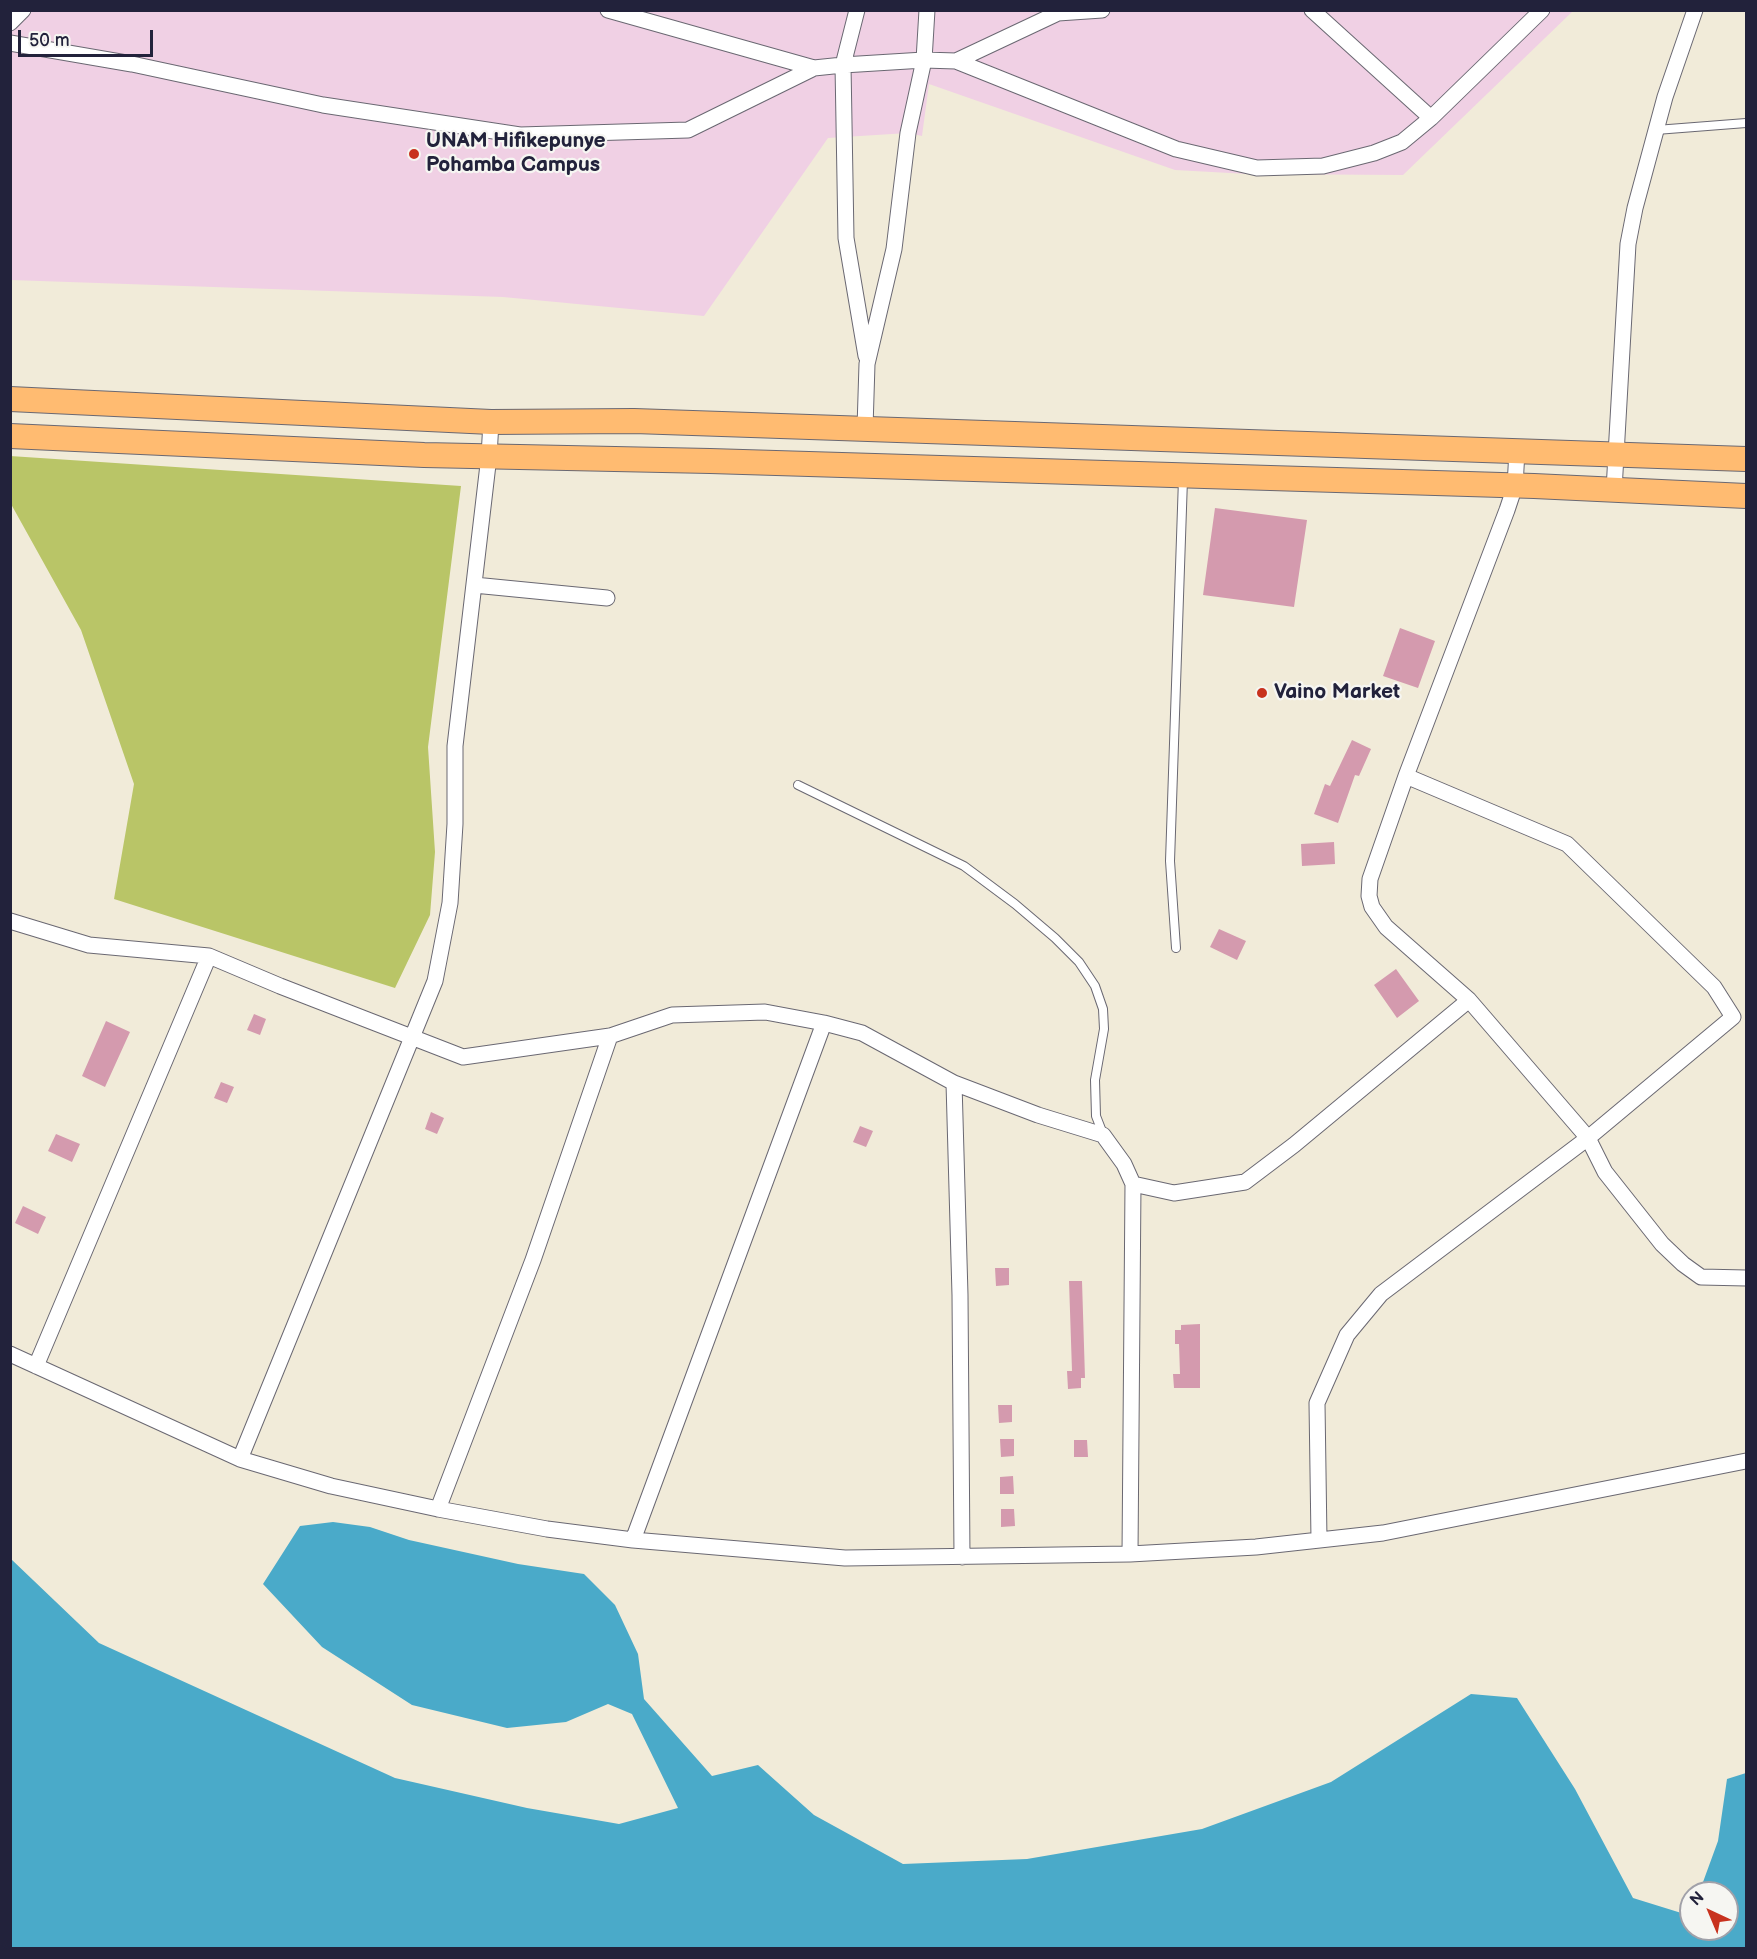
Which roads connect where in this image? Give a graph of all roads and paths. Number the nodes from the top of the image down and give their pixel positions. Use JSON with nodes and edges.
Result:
{"nodes":[{"id":1,"x":23,"y":10,"type":"edge"},
{"id":2,"x":608,"y":10,"type":"edge"},
{"id":3,"x":857,"y":10,"type":"edge"},
{"id":4,"x":927,"y":10,"type":"edge"},
{"id":5,"x":1102,"y":10,"type":"edge"},
{"id":6,"x":1312,"y":10,"type":"edge"},
{"id":7,"x":1542,"y":10,"type":"edge"},
{"id":8,"x":1695,"y":10,"type":"edge"},
{"id":9,"x":10,"y":23,"type":"edge"},
{"id":10,"x":10,"y":43,"type":"edge"},
{"id":11,"x":924,"y":60,"type":"junction"},
{"id":12,"x":956,"y":62,"type":"junction"},
{"id":13,"x":843,"y":64,"type":"junction"},
{"id":14,"x":814,"y":68,"type":"junction"},
{"id":15,"x":1431,"y":118,"type":"junction"},
{"id":16,"x":1746,"y":123,"type":"edge"},
{"id":17,"x":1656,"y":130,"type":"junction"},
{"id":18,"x":867,"y":364,"type":"junction"},
{"id":19,"x":10,"y":399,"type":"edge"},
{"id":20,"x":491,"y":422,"type":"junction"},
{"id":21,"x":865,"y":428,"type":"junction"},
{"id":22,"x":10,"y":436,"type":"edge"},
{"id":23,"x":1517,"y":451,"type":"junction"},
{"id":24,"x":1617,"y":454,"type":"junction"},
{"id":25,"x":489,"y":456,"type":"junction"},
{"id":26,"x":1746,"y":459,"type":"edge"},
{"id":27,"x":861,"y":467,"type":"junction"},
{"id":28,"x":1183,"y":476,"type":"junction"},
{"id":29,"x":1515,"y":486,"type":"junction"},
{"id":30,"x":1614,"y":490,"type":"junction"},
{"id":31,"x":1746,"y":496,"type":"edge"},
{"id":32,"x":474,"y":585,"type":"junction"},
{"id":33,"x":607,"y":598,"type":"dead end"},
{"id":34,"x":1406,"y":776,"type":"junction"},
{"id":35,"x":798,"y":785,"type":"dead end"},
{"id":36,"x":10,"y":921,"type":"edge"},
{"id":37,"x":1176,"y":948,"type":"dead end"},
{"id":38,"x":209,"y":956,"type":"junction"},
{"id":39,"x":1469,"y":1000,"type":"junction"},
{"id":40,"x":824,"y":1023,"type":"junction"},
{"id":41,"x":610,"y":1036,"type":"junction"},
{"id":42,"x":412,"y":1037,"type":"junction"},
{"id":43,"x":954,"y":1083,"type":"junction"},
{"id":44,"x":1103,"y":1135,"type":"junction"},
{"id":45,"x":1588,"y":1138,"type":"junction"},
{"id":46,"x":1133,"y":1184,"type":"junction"},
{"id":47,"x":1746,"y":1278,"type":"edge"},
{"id":48,"x":10,"y":1354,"type":"edge"},
{"id":49,"x":36,"y":1366,"type":"junction"},
{"id":50,"x":240,"y":1459,"type":"junction"},
{"id":51,"x":1746,"y":1461,"type":"edge"},
{"id":52,"x":438,"y":1509,"type":"junction"},
{"id":53,"x":633,"y":1540,"type":"junction"},
{"id":54,"x":1319,"y":1540,"type":"junction"},
{"id":55,"x":1130,"y":1554,"type":"junction"},
{"id":56,"x":962,"y":1557,"type":"junction"}],
"edges":[{"from":1,"to":9,"type":"street"},
{"from":2,"to":14,"type":"street"},
{"from":3,"to":13,"type":"street"},
{"from":4,"to":11,"type":"street"},
{"from":5,"to":12,"type":"street"},
{"from":6,"to":15,"type":"street"},
{"from":7,"to":15,"type":"street"},
{"from":8,"to":17,"type":"street"},
{"from":10,"to":14,"type":"street"},
{"from":11,"to":12,"type":"street"},
{"from":11,"to":13,"type":"street"},
{"from":11,"to":18,"type":"street"},
{"from":12,"to":15,"type":"street"},
{"from":13,"to":14,"type":"street"},
{"from":13,"to":18,"type":"street"},
{"from":16,"to":17,"type":"lane"},
{"from":17,"to":24,"type":"street"},
{"from":18,"to":21,"type":"street"},
{"from":19,"to":20,"type":"main road"},
{"from":20,"to":21,"type":"main road"},
{"from":20,"to":25,"type":"street"},
{"from":21,"to":23,"type":"main road"},
{"from":21,"to":27,"type":"main road"},
{"from":22,"to":25,"type":"main road"},
{"from":23,"to":24,"type":"main road"},
{"from":23,"to":29,"type":"street"},
{"from":24,"to":26,"type":"main road"},
{"from":24,"to":30,"type":"street"},
{"from":25,"to":27,"type":"main road"},
{"from":25,"to":32,"type":"street"},
{"from":27,"to":28,"type":"main road"},
{"from":28,"to":29,"type":"main road"},
{"from":28,"to":37,"type":"lane"},
{"from":29,"to":30,"type":"main road"},
{"from":29,"to":34,"type":"street"},
{"from":30,"to":31,"type":"main road"},
{"from":32,"to":33,"type":"street"},
{"from":32,"to":42,"type":"street"},
{"from":34,"to":39,"type":"street"},
{"from":34,"to":45,"type":"street"},
{"from":35,"to":44,"type":"lane"},
{"from":36,"to":38,"type":"street"},
{"from":38,"to":42,"type":"street"},
{"from":38,"to":49,"type":"street"},
{"from":39,"to":45,"type":"street"},
{"from":39,"to":46,"type":"street"},
{"from":40,"to":41,"type":"street"},
{"from":40,"to":43,"type":"street"},
{"from":40,"to":53,"type":"street"},
{"from":41,"to":42,"type":"street"},
{"from":41,"to":52,"type":"street"},
{"from":42,"to":50,"type":"street"},
{"from":43,"to":44,"type":"street"},
{"from":43,"to":56,"type":"street"},
{"from":44,"to":46,"type":"street"},
{"from":45,"to":47,"type":"street"},
{"from":45,"to":54,"type":"street"},
{"from":46,"to":55,"type":"street"},
{"from":48,"to":49,"type":"street"},
{"from":49,"to":50,"type":"street"},
{"from":50,"to":52,"type":"street"},
{"from":51,"to":54,"type":"street"},
{"from":52,"to":53,"type":"street"},
{"from":53,"to":56,"type":"street"},
{"from":54,"to":55,"type":"street"},
{"from":55,"to":56,"type":"street"}]}
